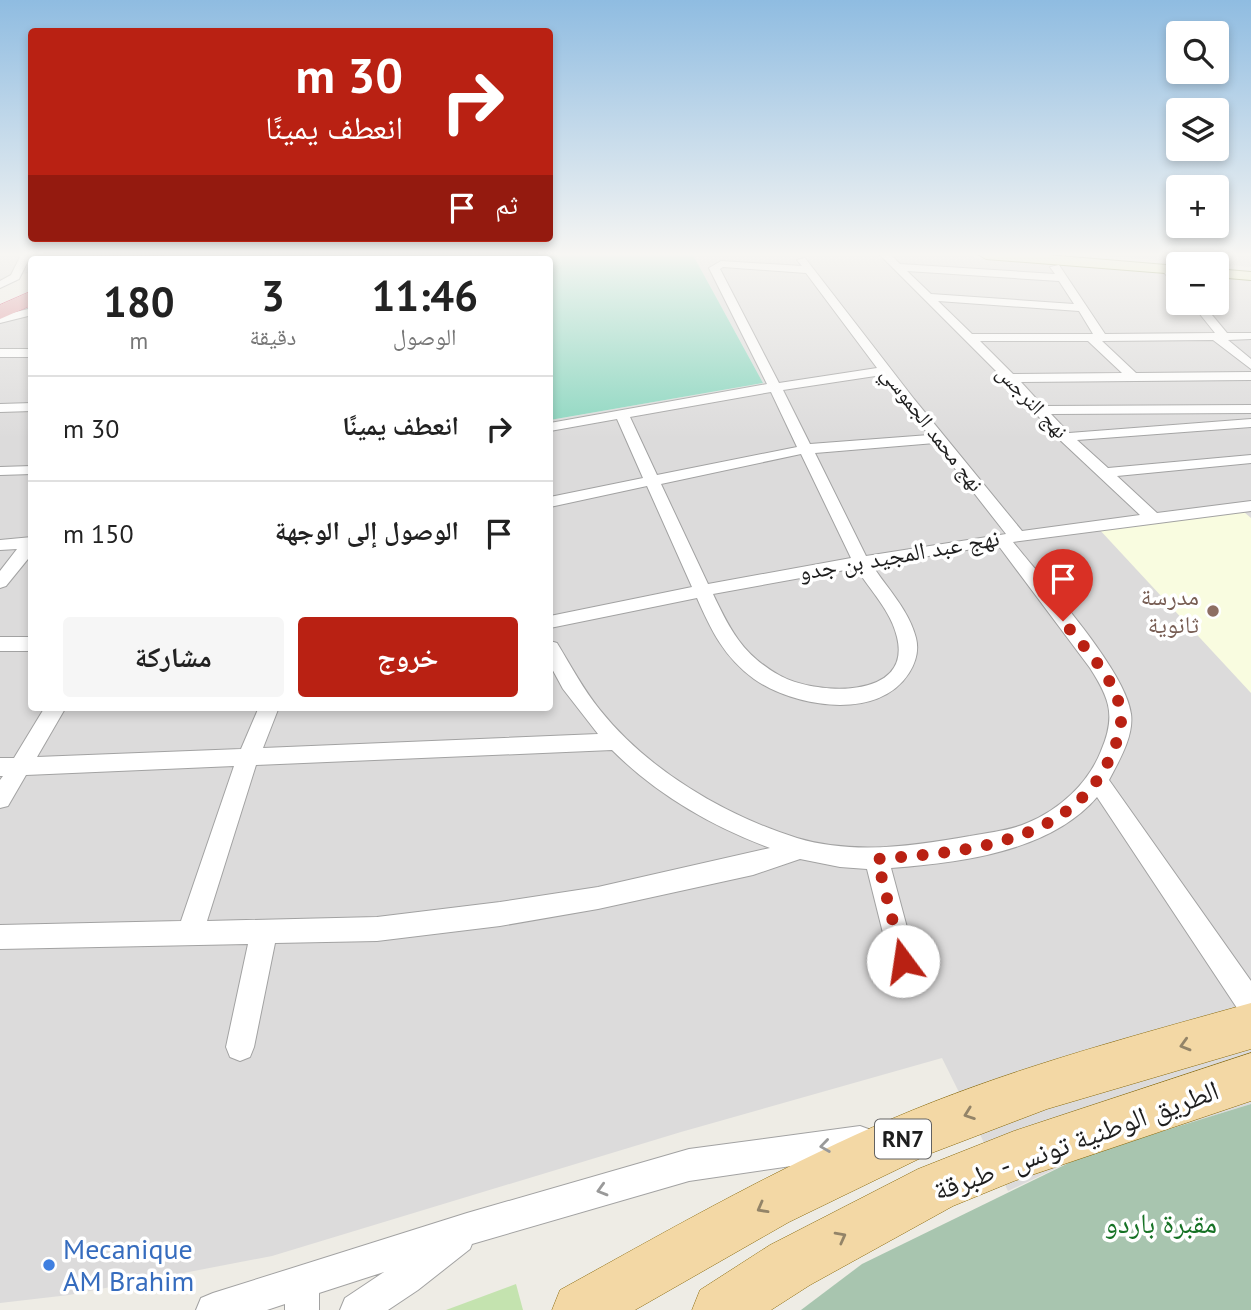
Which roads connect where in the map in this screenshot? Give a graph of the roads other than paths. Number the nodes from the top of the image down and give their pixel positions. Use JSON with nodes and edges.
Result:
{"nodes":[{"id":1,"x":739,"y":316,"type":"edge"},
{"id":2,"x":845,"y":316,"type":"edge"},
{"id":3,"x":946,"y":316,"type":"edge"},
{"id":4,"x":1085,"y":316,"type":"edge"},
{"id":5,"x":1206,"y":316,"type":"edge"},
{"id":6,"x":1220,"y":336,"type":"junction"},
{"id":7,"x":1251,"y":336,"type":"edge"},
{"id":8,"x":968,"y":338,"type":"junction"},
{"id":9,"x":1097,"y":338,"type":"junction"},
{"id":10,"x":0,"y":353,"type":"edge"},
{"id":11,"x":28,"y":353,"type":"edge"},
{"id":12,"x":1251,"y":365,"type":"edge"},
{"id":13,"x":887,"y":370,"type":"junction"},
{"id":14,"x":1251,"y":376,"type":"edge"},
{"id":15,"x":1010,"y":378,"type":"junction"},
{"id":16,"x":1134,"y":378,"type":"junction"},
{"id":17,"x":775,"y":387,"type":"junction"},
{"id":18,"x":28,"y":407,"type":"edge"},
{"id":19,"x":0,"y":408,"type":"edge"},
{"id":20,"x":1251,"y":409,"type":"edge"},
{"id":21,"x":1040,"y":410,"type":"junction"},
{"id":22,"x":621,"y":414,"type":"junction"},
{"id":23,"x":1251,"y":422,"type":"edge"},
{"id":24,"x":553,"y":426,"type":"edge"},
{"id":25,"x":1065,"y":437,"type":"junction"},
{"id":26,"x":938,"y":439,"type":"junction"},
{"id":27,"x":806,"y":449,"type":"junction"},
{"id":28,"x":1251,"y":459,"type":"edge"},
{"id":29,"x":28,"y":470,"type":"edge"},
{"id":30,"x":0,"y":471,"type":"edge"},
{"id":31,"x":1105,"y":473,"type":"junction"},
{"id":32,"x":653,"y":480,"type":"junction"},
{"id":33,"x":553,"y":501,"type":"edge"},
{"id":34,"x":1251,"y":506,"type":"edge"},
{"id":35,"x":1152,"y":517,"type":"junction"},
{"id":36,"x":1008,"y":537,"type":"junction"},
{"id":37,"x":28,"y":543,"type":"edge"},
{"id":38,"x":0,"y":545,"type":"edge"},
{"id":39,"x":28,"y":547,"type":"edge"},
{"id":40,"x":861,"y":561,"type":"junction"},
{"id":41,"x":0,"y":582,"type":"edge"},
{"id":42,"x":703,"y":589,"type":"junction"},
{"id":43,"x":553,"y":621,"type":"edge"},
{"id":44,"x":0,"y":644,"type":"edge"},
{"id":45,"x":28,"y":644,"type":"edge"},
{"id":46,"x":553,"y":654,"type":"edge"},
{"id":47,"x":53,"y":711,"type":"edge"},
{"id":48,"x":267,"y":711,"type":"edge"},
{"id":49,"x":615,"y":742,"type":"junction"},
{"id":50,"x":248,"y":757,"type":"junction"},
{"id":51,"x":10,"y":766,"type":"edge"},
{"id":52,"x":1098,"y":782,"type":"junction"},
{"id":53,"x":0,"y":799,"type":"edge"},
{"id":54,"x":800,"y":849,"type":"junction"},
{"id":55,"x":877,"y":859,"type":"junction"},
{"id":56,"x":264,"y":932,"type":"junction"},
{"id":57,"x":190,"y":934,"type":"junction"},
{"id":58,"x":0,"y":937,"type":"edge"},
{"id":59,"x":903,"y":961,"type":"dead end"},
{"id":60,"x":1251,"y":1004,"type":"edge"},
{"id":61,"x":1251,"y":1026,"type":"edge"},
{"id":62,"x":240,"y":1047,"type":"dead end"},
{"id":63,"x":1251,"y":1077,"type":"edge"},
{"id":64,"x":917,"y":1133,"type":"junction"},
{"id":65,"x":467,"y":1229,"type":"junction"},
{"id":66,"x":790,"y":1265,"type":"junction"},
{"id":67,"x":302,"y":1297,"type":"edge"},
{"id":68,"x":213,"y":1310,"type":"edge"},
{"id":69,"x":357,"y":1310,"type":"edge"},
{"id":70,"x":580,"y":1310,"type":"edge"},
{"id":71,"x":720,"y":1310,"type":"edge"},
{"id":72,"x":744,"y":1310,"type":"edge"}],
"edges":[{"from":1,"to":17,"type":"street"},
{"from":2,"to":13,"type":"street","name":"نهج محمد الجموسي"},
{"from":3,"to":8,"type":"street","name":"نهج النرجس"},
{"from":4,"to":9,"type":"street"},
{"from":5,"to":6,"type":"street"},
{"from":6,"to":7,"type":"street"},
{"from":6,"to":9,"type":"street"},
{"from":6,"to":12,"type":"street"},
{"from":8,"to":9,"type":"street"},
{"from":8,"to":15,"type":"street","name":"نهج النرجس"},
{"from":9,"to":16,"type":"street"},
{"from":10,"to":11,"type":"street"},
{"from":13,"to":17,"type":"street"},
{"from":13,"to":26,"type":"street","name":"نهج محمد الجموسي"},
{"from":14,"to":16,"type":"street"},
{"from":15,"to":16,"type":"street"},
{"from":15,"to":21,"type":"street","name":"نهج النرجس"},
{"from":17,"to":22,"type":"street"},
{"from":17,"to":27,"type":"street"},
{"from":18,"to":19,"type":"street"},
{"from":20,"to":21,"type":"street"},
{"from":21,"to":25,"type":"street","name":"نهج النرجس"},
{"from":22,"to":24,"type":"street"},
{"from":22,"to":32,"type":"street"},
{"from":23,"to":25,"type":"street"},
{"from":25,"to":31,"type":"street","name":"نهج النرجس"},
{"from":26,"to":27,"type":"street"},
{"from":26,"to":36,"type":"street","name":"نهج محمد الجموسي"},
{"from":27,"to":32,"type":"street"},
{"from":27,"to":40,"type":"street"},
{"from":28,"to":31,"type":"street"},
{"from":29,"to":30,"type":"street"},
{"from":31,"to":35,"type":"street","name":"نهج النرجس"},
{"from":32,"to":33,"type":"street"},
{"from":32,"to":42,"type":"street"},
{"from":34,"to":35,"type":"street","name":"نهج عبد المجيد بن جدو"},
{"from":35,"to":36,"type":"street","name":"نهج عبد المجيد بن جدو"},
{"from":36,"to":40,"type":"street","name":"نهج عبد المجيد بن جدو"},
{"from":36,"to":52,"type":"street","name":"نهج محمد الجموسي"},
{"from":37,"to":38,"type":"street"},
{"from":39,"to":41,"type":"street"},
{"from":40,"to":42,"type":"street","name":"نهج عبد المجيد بن جدو"},
{"from":40,"to":42,"type":"street"},
{"from":42,"to":43,"type":"street","name":"نهج عبد المجيد بن جدو"},
{"from":44,"to":45,"type":"street"},
{"from":46,"to":49,"type":"street"},
{"from":47,"to":51,"type":"street"},
{"from":48,"to":50,"type":"street"},
{"from":49,"to":50,"type":"street"},
{"from":49,"to":54,"type":"street"},
{"from":50,"to":51,"type":"street"},
{"from":50,"to":57,"type":"street"},
{"from":51,"to":53,"type":"street"},
{"from":52,"to":55,"type":"street"},
{"from":52,"to":60,"type":"street"},
{"from":54,"to":55,"type":"street"},
{"from":54,"to":56,"type":"street"},
{"from":55,"to":59,"type":"street"},
{"from":56,"to":57,"type":"street"},
{"from":56,"to":62,"type":"street"},
{"from":57,"to":58,"type":"street"},
{"from":61,"to":64,"type":"main road","name":"الطريق الوطنية تونس - طبرقة","number":"RN7","one_way":true},
{"from":66,"to":63,"type":"main road","name":"الطريق الوطنية تونس - طبرقة","number":"RN7","one_way":true},
{"from":64,"to":65,"type":"street","one_way":true},
{"from":64,"to":70,"type":"main road","name":"الطريق الوطنية تونس - طبرقة","number":"RN7","one_way":true},
{"from":65,"to":67,"type":"street"},
{"from":65,"to":69,"type":"street"},
{"from":66,"to":71,"type":"main road","name":"الطريق الوطنية تونس - طبرقة","number":"RN7"},
{"from":66,"to":72,"type":"main road"},
{"from":67,"to":68,"type":"street"}]}
